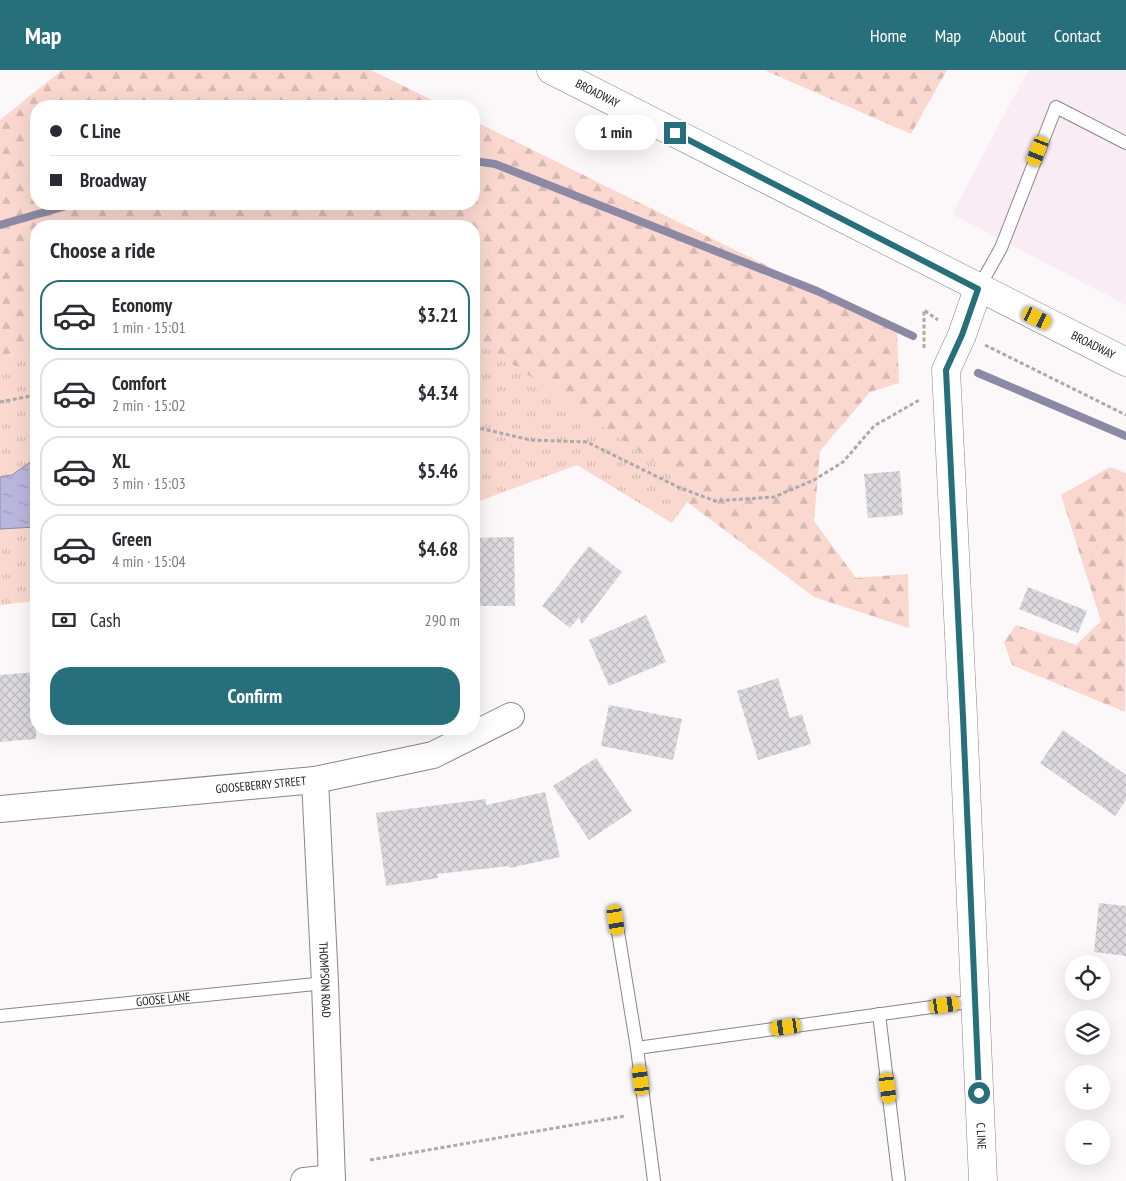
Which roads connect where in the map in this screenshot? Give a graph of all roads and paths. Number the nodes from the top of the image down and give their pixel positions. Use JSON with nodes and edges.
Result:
{"nodes":[{"id":1,"x":551,"y":70,"type":"edge"},
{"id":2,"x":1126,"y":143,"type":"edge"},
{"id":3,"x":978,"y":289,"type":"junction"},
{"id":4,"x":962,"y":335,"type":"junction"},
{"id":5,"x":1126,"y":362,"type":"edge"},
{"id":6,"x":30,"y":396,"type":"edge"},
{"id":7,"x":0,"y":402,"type":"edge"},
{"id":8,"x":912,"y":404,"type":"dead end"},
{"id":9,"x":1126,"y":415,"type":"edge"},
{"id":10,"x":480,"y":428,"type":"edge"},
{"id":11,"x":511,"y":716,"type":"dead end"},
{"id":12,"x":480,"y":732,"type":"edge"},
{"id":13,"x":473,"y":735,"type":"edge"},
{"id":14,"x":315,"y":780,"type":"junction"},
{"id":15,"x":0,"y":809,"type":"edge"},
{"id":16,"x":616,"y":920,"type":"dead end"},
{"id":17,"x":325,"y":983,"type":"junction"},
{"id":18,"x":975,"y":1001,"type":"junction"},
{"id":19,"x":880,"y":1014,"type":"junction"},
{"id":20,"x":0,"y":1016,"type":"edge"},
{"id":21,"x":637,"y":1048,"type":"junction"},
{"id":22,"x":646,"y":1113,"type":"junction"},
{"id":23,"x":370,"y":1160,"type":"dead end"},
{"id":24,"x":332,"y":1180,"type":"edge"},
{"id":25,"x":304,"y":1181,"type":"edge"},
{"id":26,"x":654,"y":1181,"type":"edge"},
{"id":27,"x":899,"y":1181,"type":"edge"},
{"id":28,"x":983,"y":1181,"type":"edge"}],
"edges":[{"from":1,"to":3,"type":"street","name":"BROADWAY"},
{"from":2,"to":3,"type":"lane"},
{"from":3,"to":4,"type":"street","name":"C LINE"},
{"from":3,"to":5,"type":"street","name":"BROADWAY"},
{"from":4,"to":9,"type":"path"},
{"from":4,"to":18,"type":"street","name":"C LINE"},
{"from":6,"to":7,"type":"path"},
{"from":8,"to":10,"type":"path"},
{"from":11,"to":12,"type":"street","name":"GOOSEBERRY STREET"},
{"from":13,"to":14,"type":"street","name":"GOOSEBERRY STREET"},
{"from":14,"to":15,"type":"street","name":"GOOSEBERRY STREET"},
{"from":14,"to":17,"type":"street","name":"THOMPSON ROAD"},
{"from":16,"to":21,"type":"lane"},
{"from":17,"to":20,"type":"lane","name":"GOOSE LANE"},
{"from":17,"to":24,"type":"street","name":"THOMPSON ROAD"},
{"from":18,"to":19,"type":"lane"},
{"from":18,"to":28,"type":"street","name":"C LINE"},
{"from":19,"to":21,"type":"lane"},
{"from":19,"to":27,"type":"lane"},
{"from":21,"to":22,"type":"lane"},
{"from":22,"to":23,"type":"path"},
{"from":22,"to":26,"type":"lane"},
{"from":24,"to":25,"type":"street"}]}
